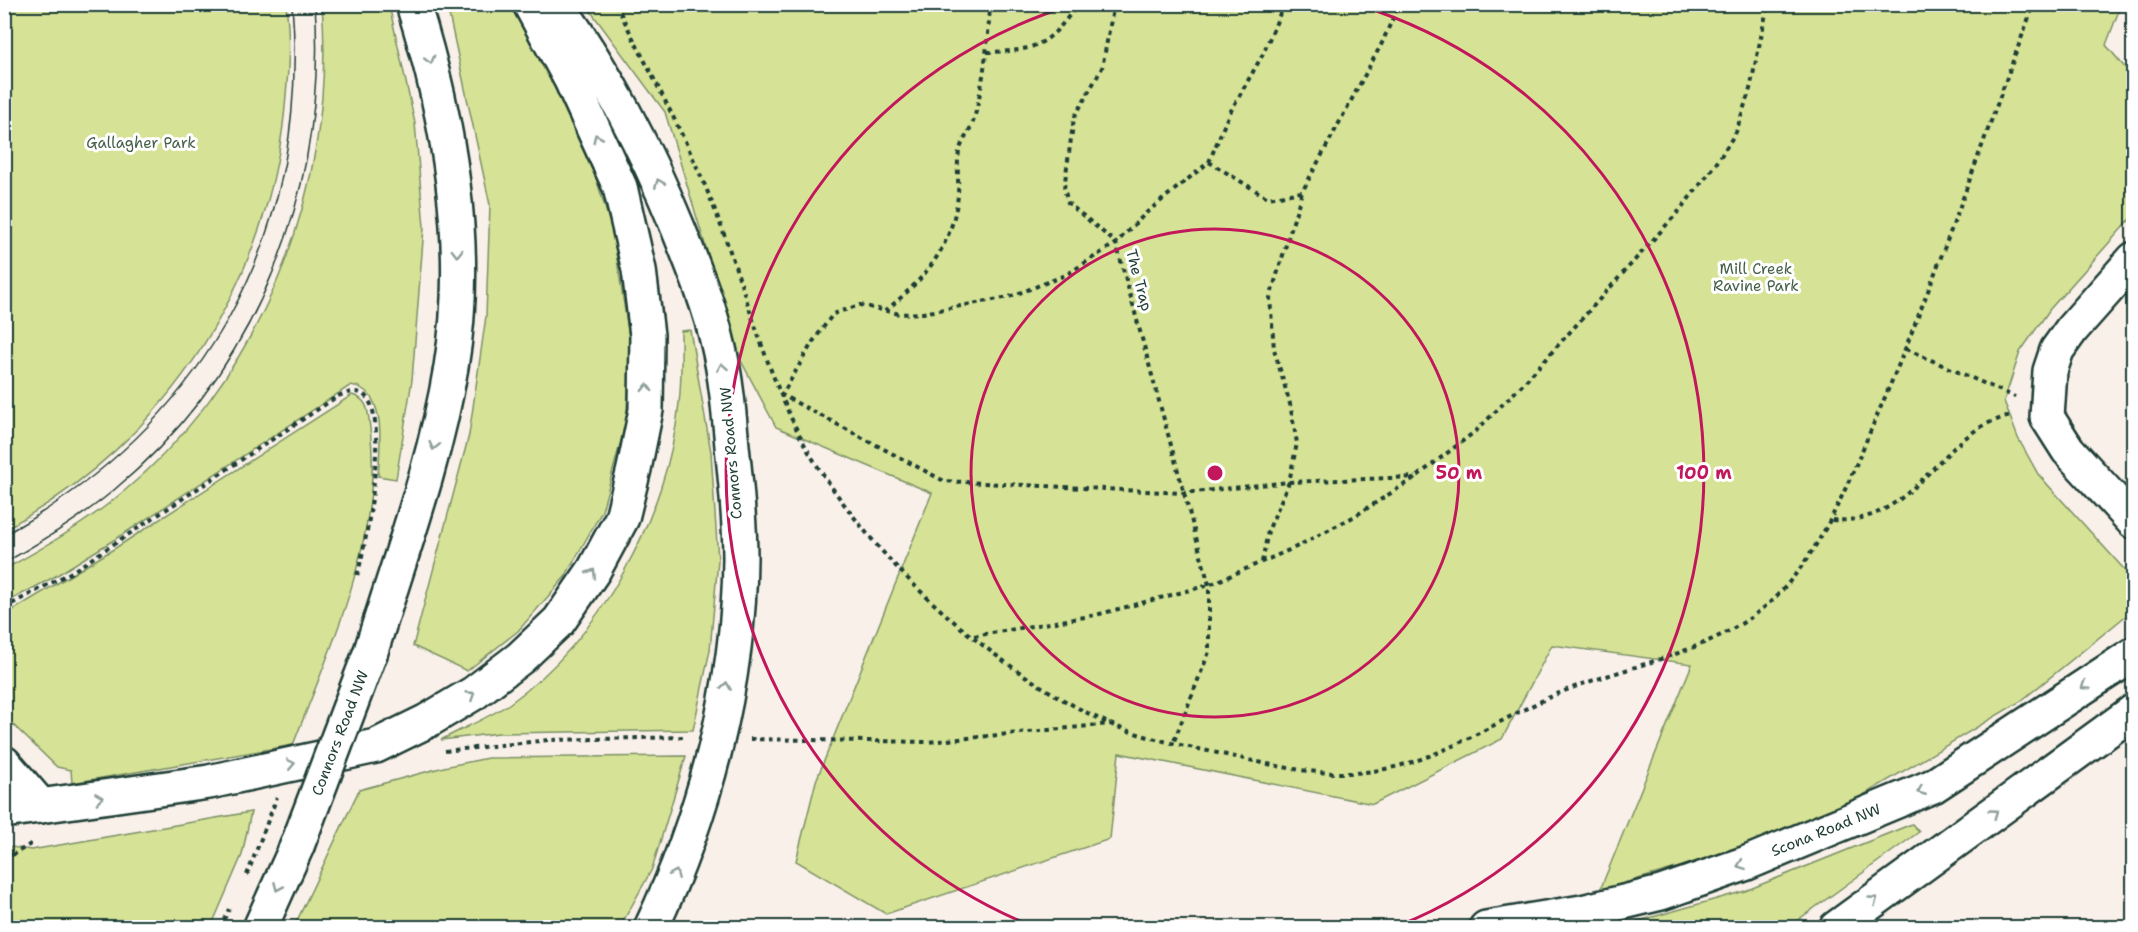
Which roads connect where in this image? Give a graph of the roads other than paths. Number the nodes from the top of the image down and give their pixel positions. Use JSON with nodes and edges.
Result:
{"nodes":[{"id":1,"x":413,"y":4,"type":"edge"},
{"id":2,"x":530,"y":4,"type":"edge"},
{"id":3,"x":556,"y":4,"type":"edge"},
{"id":4,"x":2133,"y":259,"type":"edge"},
{"id":5,"x":2133,"y":522,"type":"edge"},
{"id":6,"x":2133,"y":654,"type":"edge"},
{"id":7,"x":2133,"y":711,"type":"edge"},
{"id":8,"x":4,"y":763,"type":"edge"},
{"id":9,"x":41,"y":806,"type":"junction"},
{"id":10,"x":4,"y":812,"type":"edge"},
{"id":11,"x":260,"y":927,"type":"edge"},
{"id":12,"x":651,"y":927,"type":"edge"},
{"id":13,"x":1486,"y":927,"type":"edge"},
{"id":14,"x":1836,"y":927,"type":"edge"}],
"edges":[{"from":1,"to":11,"type":"main road","name":"Connors Road NW","one_way":true,"bridge":true},
{"from":9,"to":2,"type":"main road","one_way":true},
{"from":12,"to":3,"type":"main road","name":"Connors Road NW","one_way":true},
{"from":4,"to":5,"type":"main road"},
{"from":6,"to":13,"type":"main road","name":"Scona Road NW","one_way":true},
{"from":14,"to":7,"type":"main road","one_way":true},
{"from":8,"to":9,"type":"main road"},
{"from":9,"to":10,"type":"main road"}]}
